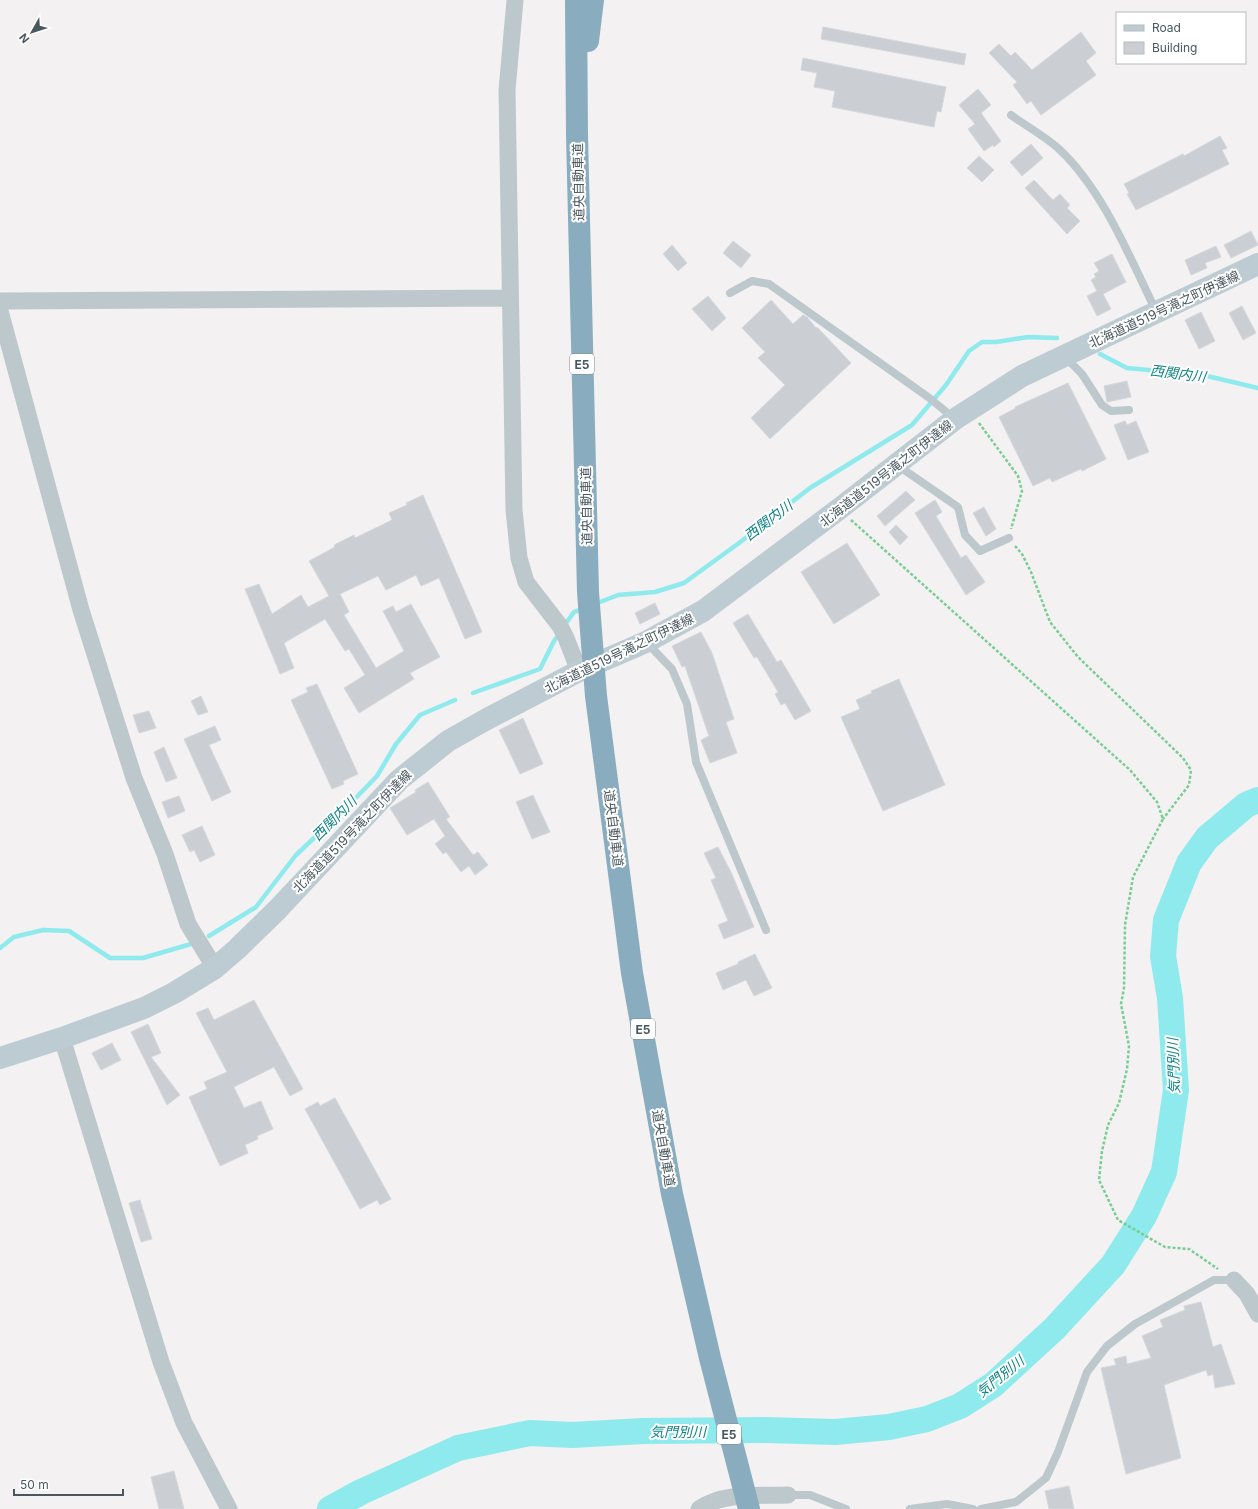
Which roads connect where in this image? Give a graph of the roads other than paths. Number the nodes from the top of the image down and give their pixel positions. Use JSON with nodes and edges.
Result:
{"nodes":[{"id":1,"x":515,"y":0,"type":"edge"},
{"id":2,"x":576,"y":0,"type":"edge"},
{"id":3,"x":593,"y":0,"type":"edge"},
{"id":4,"x":1011,"y":116,"type":"dead end"},
{"id":5,"x":577,"y":135,"type":"junction"},
{"id":6,"x":1258,"y":264,"type":"edge"},
{"id":7,"x":730,"y":292,"type":"dead end"},
{"id":8,"x":510,"y":298,"type":"junction"},
{"id":9,"x":0,"y":301,"type":"edge"},
{"id":10,"x":0,"y":311,"type":"edge"},
{"id":11,"x":1157,"y":312,"type":"junction"},
{"id":12,"x":1065,"y":356,"type":"junction"},
{"id":13,"x":1129,"y":410,"type":"dead end"},
{"id":14,"x":962,"y":415,"type":"junction"},
{"id":15,"x":896,"y":465,"type":"junction"},
{"id":16,"x":1009,"y":538,"type":"road end"},
{"id":17,"x":646,"y":642,"type":"junction"},
{"id":18,"x":578,"y":671,"type":"junction"},
{"id":19,"x":766,"y":930,"type":"dead end"},
{"id":20,"x":215,"y":968,"type":"junction"},
{"id":21,"x":62,"y":1038,"type":"junction"},
{"id":22,"x":0,"y":1058,"type":"edge"},
{"id":23,"x":1234,"y":1280,"type":"joint"},
{"id":24,"x":1258,"y":1314,"type":"edge"},
{"id":25,"x":788,"y":1495,"type":"joint"},
{"id":26,"x":229,"y":1509,"type":"edge"},
{"id":27,"x":699,"y":1509,"type":"edge"},
{"id":28,"x":749,"y":1509,"type":"edge"},
{"id":29,"x":846,"y":1509,"type":"edge"},
{"id":30,"x":910,"y":1509,"type":"edge"},
{"id":31,"x":973,"y":1509,"type":"edge"},
{"id":32,"x":981,"y":1509,"type":"edge"}],
"edges":[{"from":1,"to":8,"type":"street"},
{"from":2,"to":5,"type":"highway","name":"道央自動車道","number":"E5"},
{"from":3,"to":5,"type":"highway","name":"道央自動車道","number":"E5"},
{"from":4,"to":11,"type":"lane"},
{"from":5,"to":28,"type":"highway","name":"道央自動車道","number":"E5"},
{"from":6,"to":11,"type":"main road","name":"北海道道519号滝之町伊達線"},
{"from":7,"to":14,"type":"lane"},
{"from":8,"to":9,"type":"street"},
{"from":8,"to":18,"type":"street"},
{"from":10,"to":20,"type":"street"},
{"from":11,"to":12,"type":"main road","name":"北海道道519号滝之町伊達線"},
{"from":12,"to":13,"type":"lane"},
{"from":12,"to":14,"type":"main road","name":"北海道道519号滝之町伊達線"},
{"from":14,"to":15,"type":"main road","name":"北海道道519号滝之町伊達線"},
{"from":15,"to":16,"type":"lane"},
{"from":15,"to":17,"type":"main road","name":"北海道道519号滝之町伊達線"},
{"from":17,"to":18,"type":"main road","name":"北海道道519号滝之町伊達線"},
{"from":17,"to":19,"type":"lane"},
{"from":18,"to":20,"type":"main road","name":"北海道道519号滝之町伊達線"},
{"from":20,"to":21,"type":"main road","name":"北海道道519号滝之町伊達線"},
{"from":21,"to":22,"type":"main road","name":"北海道道519号滝之町伊達線"},
{"from":21,"to":26,"type":"street"},
{"from":23,"to":24,"type":"street"},
{"from":23,"to":32,"type":"lane"},
{"from":25,"to":27,"type":"street"},
{"from":25,"to":29,"type":"lane"},
{"from":30,"to":31,"type":"lane"}]}
